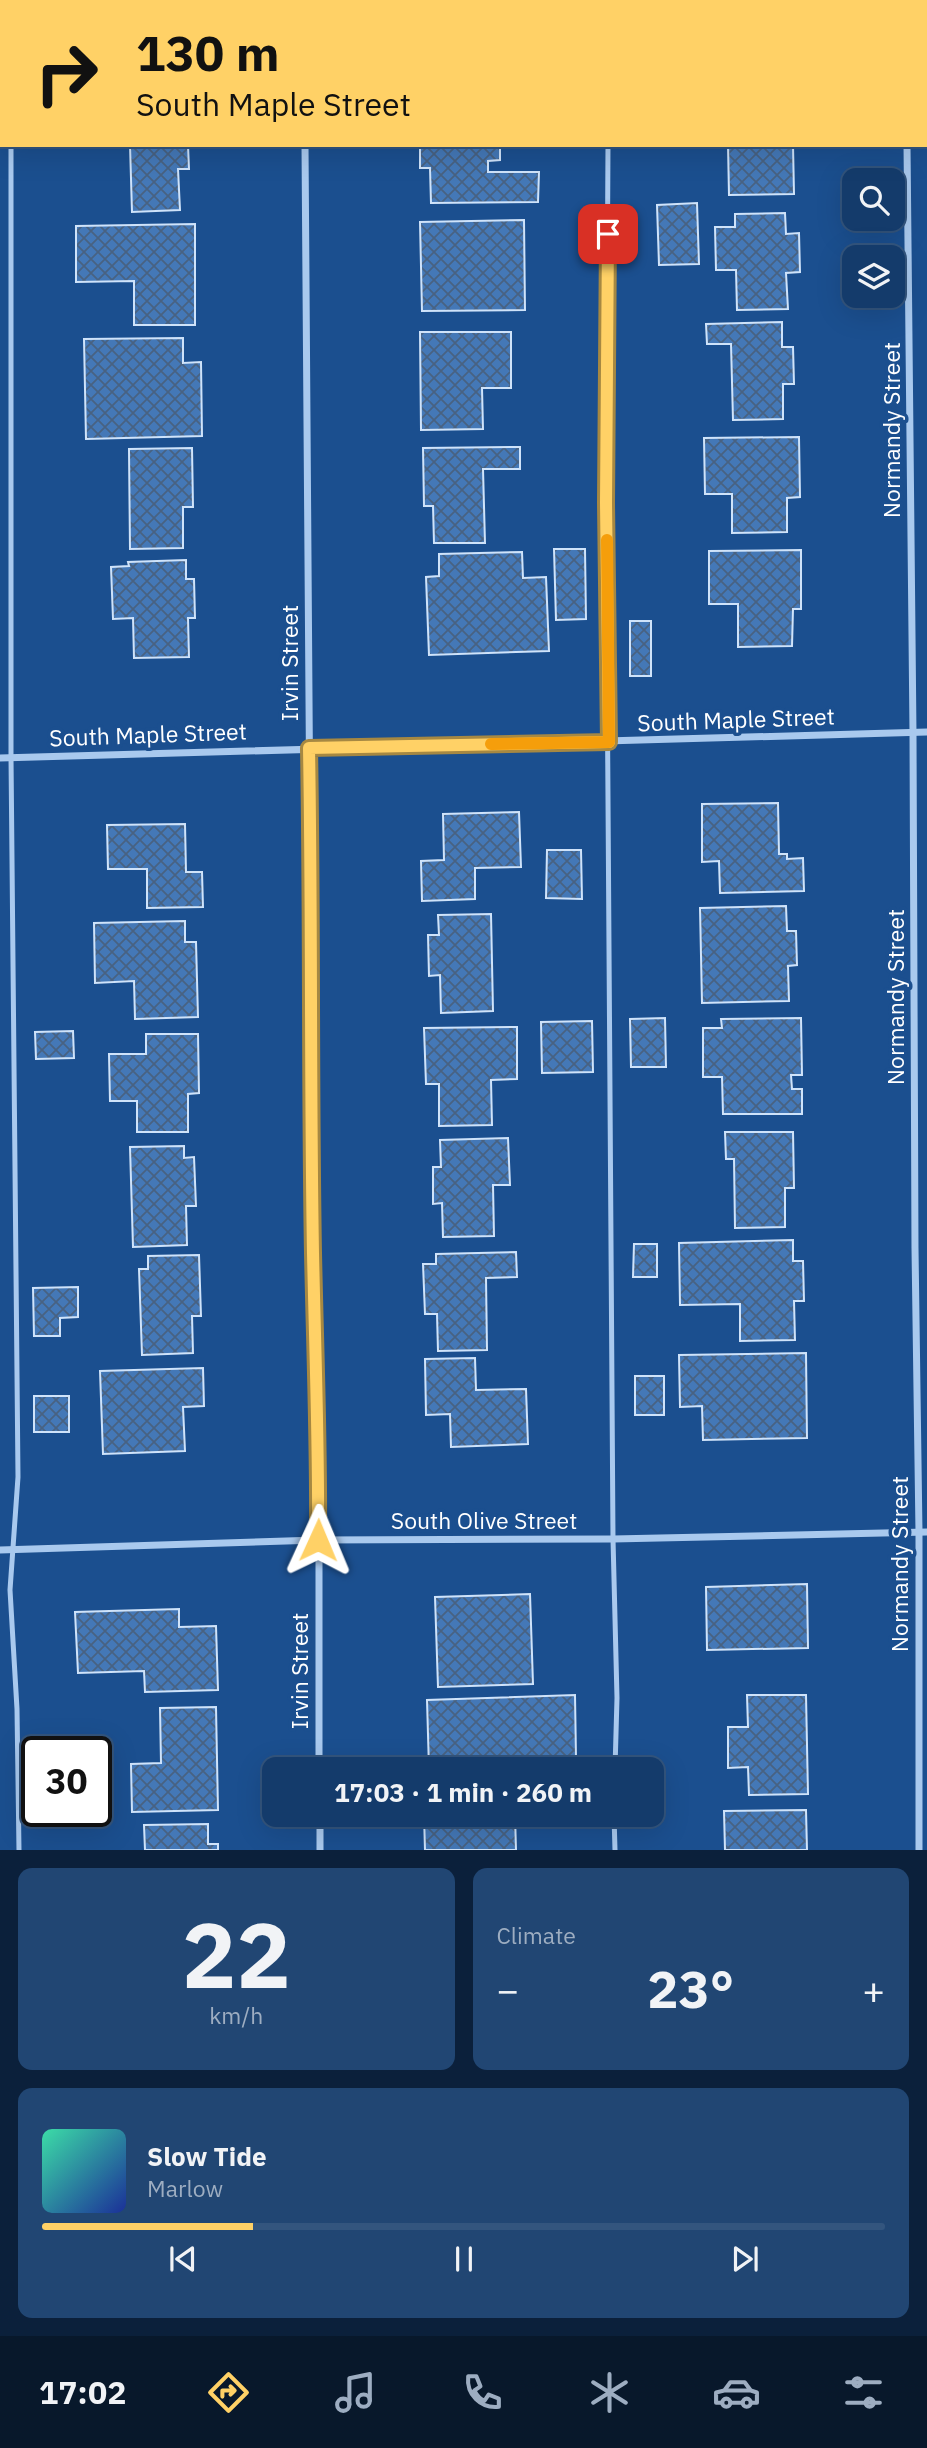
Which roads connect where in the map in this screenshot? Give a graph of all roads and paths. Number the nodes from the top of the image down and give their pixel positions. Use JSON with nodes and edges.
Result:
{"nodes":[{"id":1,"x":10,"y":147,"type":"edge"},
{"id":2,"x":305,"y":147,"type":"edge"},
{"id":3,"x":608,"y":147,"type":"edge"},
{"id":4,"x":907,"y":147,"type":"edge"},
{"id":5,"x":927,"y":732,"type":"edge"},
{"id":6,"x":913,"y":733,"type":"junction"},
{"id":7,"x":609,"y":742,"type":"junction"},
{"id":8,"x":309,"y":748,"type":"junction"},
{"id":9,"x":11,"y":757,"type":"junction"},
{"id":10,"x":0,"y":758,"type":"edge"},
{"id":11,"x":923,"y":1532,"type":"edge"},
{"id":12,"x":613,"y":1539,"type":"junction"},
{"id":13,"x":318,"y":1540,"type":"junction"},
{"id":14,"x":12,"y":1549,"type":"junction"},
{"id":15,"x":0,"y":1550,"type":"edge"},
{"id":16,"x":319,"y":1757,"type":"edge"},
{"id":17,"x":615,"y":1757,"type":"edge"},
{"id":18,"x":320,"y":1827,"type":"edge"},
{"id":19,"x":614,"y":1827,"type":"edge"},
{"id":20,"x":19,"y":1850,"type":"edge"},
{"id":21,"x":320,"y":1850,"type":"edge"},
{"id":22,"x":614,"y":1850,"type":"edge"},
{"id":23,"x":919,"y":1850,"type":"edge"}],
"edges":[{"from":1,"to":9,"type":"lane"},
{"from":2,"to":8,"type":"street","name":"Irvin Street"},
{"from":3,"to":7,"type":"lane"},
{"from":4,"to":6,"type":"street","name":"Normandy Street"},
{"from":5,"to":6,"type":"street","name":"South Maple Street"},
{"from":6,"to":7,"type":"street","name":"South Maple Street"},
{"from":6,"to":11,"type":"street","name":"Normandy Street"},
{"from":7,"to":8,"type":"street","name":"South Maple Street"},
{"from":7,"to":12,"type":"lane"},
{"from":8,"to":9,"type":"street","name":"South Maple Street"},
{"from":8,"to":13,"type":"street","name":"Irvin Street"},
{"from":9,"to":10,"type":"street","name":"South Maple Street"},
{"from":9,"to":14,"type":"lane"},
{"from":11,"to":12,"type":"street","name":"South Olive Street"},
{"from":11,"to":23,"type":"street","name":"Normandy Street"},
{"from":12,"to":13,"type":"street","name":"South Olive Street"},
{"from":12,"to":17,"type":"lane"},
{"from":13,"to":14,"type":"street","name":"South Olive Street"},
{"from":13,"to":16,"type":"street","name":"Irvin Street"},
{"from":14,"to":15,"type":"street","name":"South Olive Street"},
{"from":14,"to":20,"type":"lane"},
{"from":18,"to":21,"type":"street"},
{"from":19,"to":22,"type":"lane"}]}
